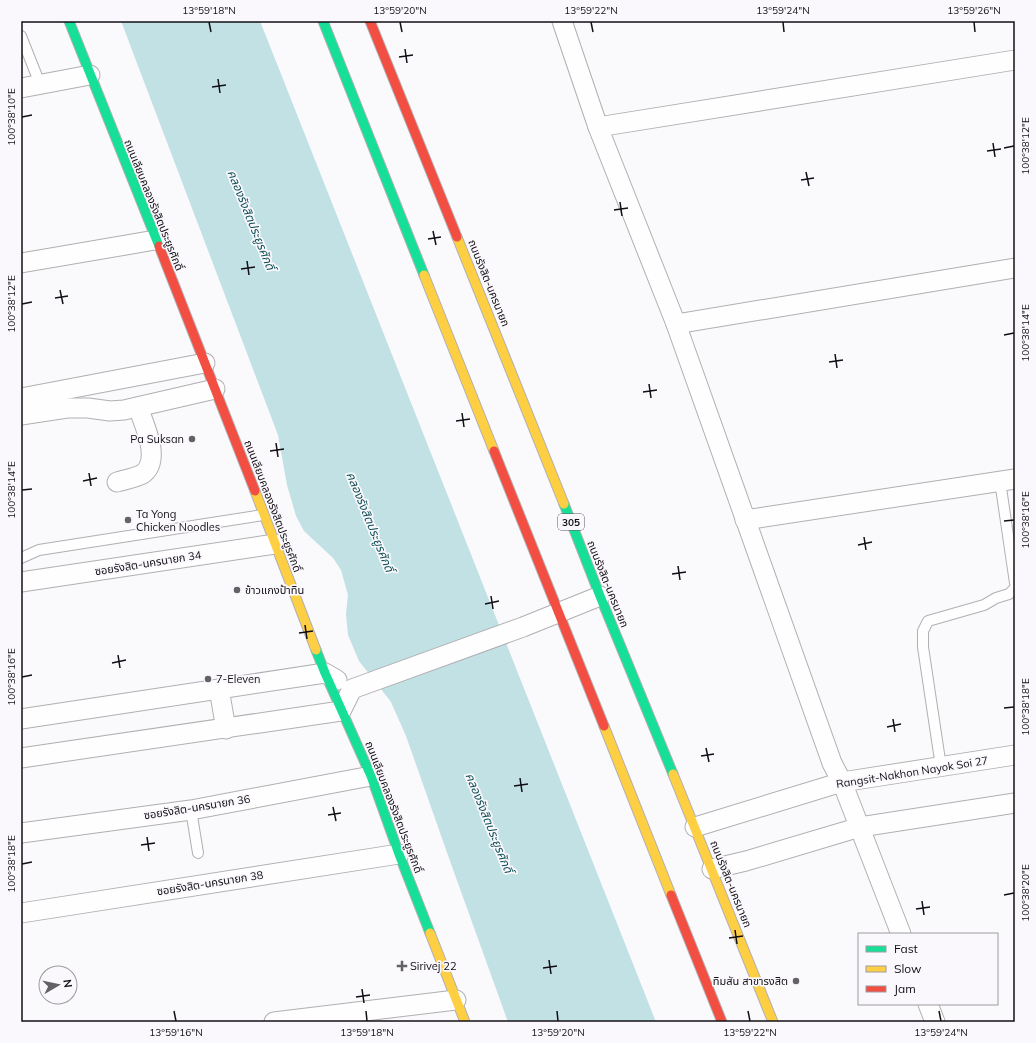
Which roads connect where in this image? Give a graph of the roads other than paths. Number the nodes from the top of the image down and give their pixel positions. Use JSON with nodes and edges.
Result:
{"nodes":[{"id":1,"x":69,"y":21,"type":"edge"},
{"id":2,"x":323,"y":21,"type":"edge"},
{"id":3,"x":370,"y":21,"type":"edge"},
{"id":4,"x":562,"y":21,"type":"edge"},
{"id":5,"x":21,"y":36,"type":"edge"},
{"id":6,"x":1015,"y":60,"type":"edge"},
{"id":7,"x":90,"y":75,"type":"junction"},
{"id":8,"x":40,"y":84,"type":"junction"},
{"id":9,"x":21,"y":88,"type":"edge"},
{"id":10,"x":598,"y":127,"type":"junction"},
{"id":11,"x":155,"y":240,"type":"junction"},
{"id":12,"x":21,"y":262,"type":"edge"},
{"id":13,"x":1015,"y":268,"type":"edge"},
{"id":14,"x":676,"y":324,"type":"junction"},
{"id":15,"x":205,"y":363,"type":"junction"},
{"id":16,"x":215,"y":389,"type":"junction"},
{"id":17,"x":21,"y":398,"type":"edge"},
{"id":18,"x":138,"y":407,"type":"junction"},
{"id":19,"x":21,"y":415,"type":"edge"},
{"id":20,"x":1007,"y":480,"type":"edge"},
{"id":21,"x":117,"y":482,"type":"dead end"},
{"id":22,"x":263,"y":516,"type":"junction"},
{"id":23,"x":745,"y":520,"type":"junction"},
{"id":24,"x":275,"y":544,"type":"junction"},
{"id":25,"x":21,"y":558,"type":"edge"},
{"id":26,"x":21,"y":582,"type":"edge"},
{"id":27,"x":1015,"y":583,"type":"edge"},
{"id":28,"x":1015,"y":588,"type":"edge"},
{"id":29,"x":600,"y":596,"type":"junction"},
{"id":30,"x":559,"y":611,"type":"junction"},
{"id":31,"x":325,"y":673,"type":"junction"},
{"id":32,"x":219,"y":689,"type":"junction"},
{"id":33,"x":352,"y":689,"type":"junction"},
{"id":34,"x":341,"y":711,"type":"junction"},
{"id":35,"x":21,"y":719,"type":"edge"},
{"id":36,"x":226,"y":729,"type":"junction"},
{"id":37,"x":1015,"y":755,"type":"edge"},
{"id":38,"x":21,"y":758,"type":"edge"},
{"id":39,"x":941,"y":767,"type":"junction"},
{"id":40,"x":371,"y":776,"type":"junction"},
{"id":41,"x":842,"y":782,"type":"junction"},
{"id":42,"x":1015,"y":803,"type":"edge"},
{"id":43,"x":191,"y":810,"type":"junction"},
{"id":44,"x":695,"y":827,"type":"junction"},
{"id":45,"x":860,"y":827,"type":"junction"},
{"id":46,"x":21,"y":833,"type":"edge"},
{"id":47,"x":198,"y":853,"type":"dead end"},
{"id":48,"x":400,"y":854,"type":"junction"},
{"id":49,"x":712,"y":869,"type":"junction"},
{"id":50,"x":21,"y":913,"type":"edge"},
{"id":51,"x":901,"y":933,"type":"edge"},
{"id":52,"x":456,"y":1000,"type":"junction"},
{"id":53,"x":928,"y":1005,"type":"edge"},
{"id":54,"x":274,"y":1022,"type":"edge"},
{"id":55,"x":465,"y":1022,"type":"edge"},
{"id":56,"x":722,"y":1022,"type":"edge"},
{"id":57,"x":773,"y":1022,"type":"edge"},
{"id":58,"x":935,"y":1022,"type":"edge"}],
"edges":[{"from":1,"to":7,"type":"main road","name":"ถนนเลียบคลองรังสิตประยูรศักดิ์"},
{"from":2,"to":30,"type":"main road"},
{"from":3,"to":29,"type":"main road","name":"ถนนรังสิต-นครนายก","number":"305"},
{"from":4,"to":10,"type":"street"},
{"from":5,"to":8,"type":"lane"},
{"from":6,"to":10,"type":"street"},
{"from":7,"to":8,"type":"street"},
{"from":7,"to":11,"type":"main road","name":"ถนนเลียบคลองรังสิตประยูรศักดิ์"},
{"from":8,"to":9,"type":"street"},
{"from":10,"to":14,"type":"street"},
{"from":11,"to":12,"type":"street"},
{"from":11,"to":15,"type":"main road","name":"ถนนเลียบคลองรังสิตประยูรศักดิ์"},
{"from":13,"to":14,"type":"street"},
{"from":14,"to":23,"type":"street"},
{"from":15,"to":16,"type":"main road","name":"ถนนเลียบคลองรังสิตประยูรศักดิ์"},
{"from":15,"to":17,"type":"street"},
{"from":16,"to":18,"type":"street"},
{"from":16,"to":22,"type":"main road","name":"ถนนเลียบคลองรังสิตประยูรศักดิ์"},
{"from":18,"to":19,"type":"street"},
{"from":18,"to":21,"type":"street"},
{"from":20,"to":23,"type":"street"},
{"from":20,"to":27,"type":"lane"},
{"from":22,"to":24,"type":"main road","name":"ถนนเลียบคลองรังสิตประยูรศักดิ์"},
{"from":22,"to":25,"type":"lane"},
{"from":23,"to":41,"type":"street"},
{"from":24,"to":26,"type":"street","name":"ซอยรังสิต-นครนายก 34"},
{"from":24,"to":31,"type":"main road","name":"ถนนเลียบคลองรังสิตประยูรศักดิ์"},
{"from":28,"to":39,"type":"lane"},
{"from":29,"to":30,"type":"street"},
{"from":29,"to":44,"type":"main road","name":"ถนนรังสิต-นครนายก","number":"305"},
{"from":30,"to":33,"type":"street"},
{"from":30,"to":56,"type":"main road"},
{"from":31,"to":32,"type":"street"},
{"from":31,"to":33,"type":"street"},
{"from":31,"to":34,"type":"main road","name":"ถนนเลียบคลองรังสิตประยูรศักดิ์"},
{"from":32,"to":35,"type":"street"},
{"from":32,"to":36,"type":"street"},
{"from":33,"to":34,"type":"street"},
{"from":34,"to":36,"type":"street"},
{"from":34,"to":40,"type":"main road","name":"ถนนเลียบคลองรังสิตประยูรศักดิ์"},
{"from":36,"to":38,"type":"street"},
{"from":37,"to":39,"type":"street","name":"Rangsit-Nakhon Nayok Soi 27"},
{"from":39,"to":41,"type":"street","name":"Rangsit-Nakhon Nayok Soi 27"},
{"from":40,"to":43,"type":"street","name":"ซอยรังสิต-นครนายก 36"},
{"from":40,"to":48,"type":"main road","name":"ถนนเลียบคลองรังสิตประยูรศักดิ์"},
{"from":41,"to":44,"type":"street","name":"Rangsit-Nakhon Nayok Soi 27"},
{"from":41,"to":45,"type":"street"},
{"from":42,"to":45,"type":"street"},
{"from":43,"to":46,"type":"street","name":"ซอยรังสิต-นครนายก 36"},
{"from":43,"to":47,"type":"lane"},
{"from":44,"to":49,"type":"main road","name":"ถนนรังสิต-นครนายก","number":"305"},
{"from":45,"to":49,"type":"street"},
{"from":45,"to":51,"type":"street"},
{"from":48,"to":50,"type":"street","name":"ซอยรังสิต-นครนายก 38"},
{"from":48,"to":52,"type":"main road","name":"ถนนเลียบคลองรังสิตประยูรศักดิ์"},
{"from":49,"to":57,"type":"main road","name":"ถนนรังสิต-นครนายก","number":"305"},
{"from":52,"to":54,"type":"street"},
{"from":52,"to":55,"type":"main road","name":"ถนนเลียบคลองรังสิตประยูรศักดิ์"},
{"from":53,"to":58,"type":"street"}]}
